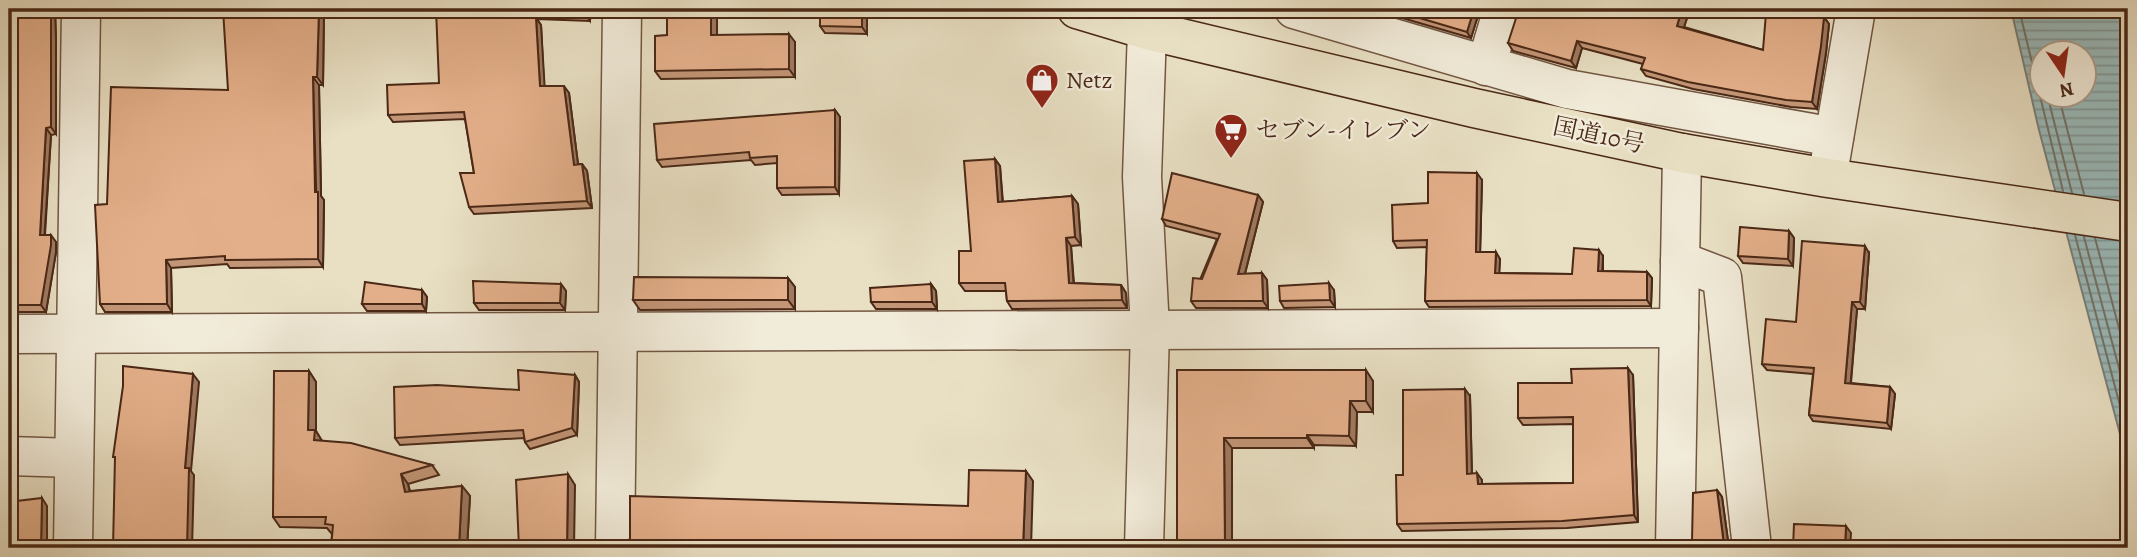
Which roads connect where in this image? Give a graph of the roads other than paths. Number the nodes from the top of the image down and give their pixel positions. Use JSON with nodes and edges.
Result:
{"nodes":[{"id":1,"x":81,"y":9,"type":"edge"},
{"id":2,"x":622,"y":9,"type":"edge"},
{"id":3,"x":1077,"y":9,"type":"edge"},
{"id":4,"x":1294,"y":9,"type":"edge"},
{"id":5,"x":1503,"y":9,"type":"edge"},
{"id":6,"x":1856,"y":9,"type":"edge"},
{"id":7,"x":1147,"y":30,"type":"junction"},
{"id":8,"x":1486,"y":66,"type":"junction"},
{"id":9,"x":1834,"y":137,"type":"junction"},
{"id":10,"x":1682,"y":153,"type":"junction"},
{"id":11,"x":1828,"y":178,"type":"junction"},
{"id":12,"x":2128,"y":222,"type":"edge"},
{"id":13,"x":1680,"y":261,"type":"junction"},
{"id":14,"x":1679,"y":328,"type":"junction"},
{"id":15,"x":1150,"y":329,"type":"junction"},
{"id":16,"x":617,"y":331,"type":"junction"},
{"id":17,"x":76,"y":332,"type":"junction"},
{"id":18,"x":9,"y":334,"type":"edge"},
{"id":19,"x":9,"y":456,"type":"edge"},
{"id":20,"x":74,"y":458,"type":"junction"},
{"id":21,"x":73,"y":548,"type":"edge"},
{"id":22,"x":615,"y":548,"type":"edge"},
{"id":23,"x":1144,"y":548,"type":"edge"},
{"id":24,"x":1675,"y":548,"type":"edge"},
{"id":25,"x":1752,"y":548,"type":"edge"}],
"edges":[{"from":1,"to":17,"type":"street"},
{"from":2,"to":16,"type":"street"},
{"from":3,"to":7,"type":"highway","name":"国道10号"},
{"from":4,"to":8,"type":"street"},
{"from":5,"to":8,"type":"street"},
{"from":6,"to":9,"type":"street"},
{"from":7,"to":10,"type":"highway","name":"国道10号"},
{"from":7,"to":15,"type":"street"},
{"from":8,"to":9,"type":"street"},
{"from":9,"to":11,"type":"street"},
{"from":10,"to":11,"type":"highway","name":"国道10号"},
{"from":10,"to":13,"type":"street"},
{"from":11,"to":12,"type":"highway","name":"国道10号"},
{"from":13,"to":14,"type":"street"},
{"from":13,"to":25,"type":"street"},
{"from":14,"to":15,"type":"street"},
{"from":14,"to":24,"type":"street"},
{"from":15,"to":16,"type":"street"},
{"from":15,"to":23,"type":"street"},
{"from":16,"to":17,"type":"street"},
{"from":16,"to":22,"type":"street"},
{"from":17,"to":18,"type":"street"},
{"from":17,"to":20,"type":"street"},
{"from":19,"to":20,"type":"street"},
{"from":20,"to":21,"type":"street"}]}
